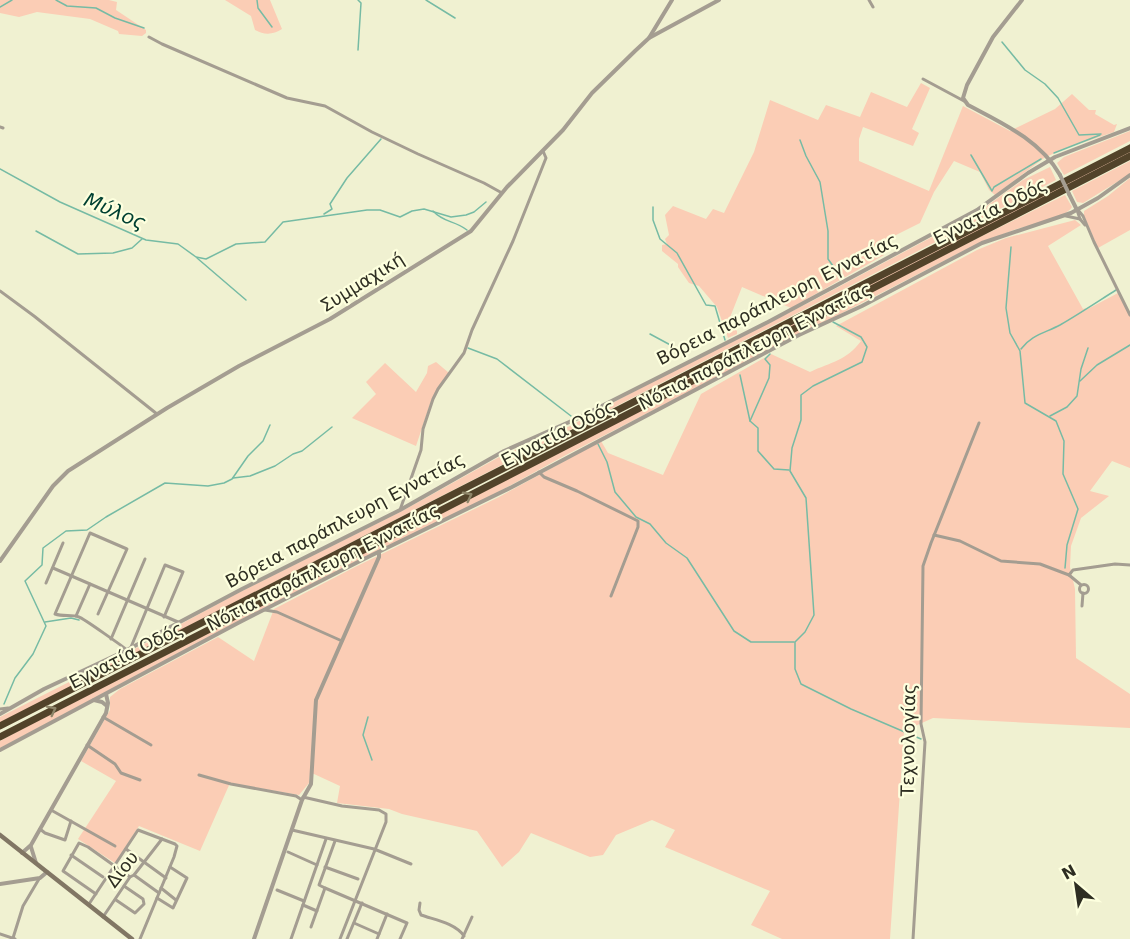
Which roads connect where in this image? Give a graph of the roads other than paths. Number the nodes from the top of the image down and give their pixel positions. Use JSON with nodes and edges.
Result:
{"nodes":[{"id":1,"x":672,"y":0,"type":"edge"},
{"id":2,"x":719,"y":0,"type":"edge"},
{"id":3,"x":869,"y":0,"type":"edge"},
{"id":4,"x":1022,"y":0,"type":"edge"},
{"id":5,"x":873,"y":7,"type":"dead end"},
{"id":6,"x":654,"y":30,"type":"junction"},
{"id":7,"x":658,"y":35,"type":"junction"},
{"id":8,"x":149,"y":37,"type":"dead end"},
{"id":9,"x":649,"y":38,"type":"junction"},
{"id":10,"x":923,"y":80,"type":"dead end"},
{"id":11,"x":964,"y":101,"type":"junction"},
{"id":12,"x":1130,"y":128,"type":"edge"},
{"id":13,"x":1130,"y":148,"type":"edge"},
{"id":14,"x":543,"y":151,"type":"junction"},
{"id":15,"x":1130,"y":156,"type":"edge"},
{"id":16,"x":1049,"y":160,"type":"junction"},
{"id":17,"x":1130,"y":175,"type":"edge"},
{"id":18,"x":501,"y":193,"type":"junction"},
{"id":19,"x":1087,"y":205,"type":"junction"},
{"id":20,"x":1077,"y":210,"type":"junction"},
{"id":21,"x":1064,"y":216,"type":"junction"},
{"id":22,"x":1083,"y":216,"type":"junction"},
{"id":23,"x":1081,"y":220,"type":"junction"},
{"id":24,"x":1086,"y":226,"type":"junction"},
{"id":25,"x":0,"y":291,"type":"edge"},
{"id":26,"x":1130,"y":315,"type":"edge"},
{"id":27,"x":157,"y":414,"type":"junction"},
{"id":28,"x":979,"y":423,"type":"dead end"},
{"id":29,"x":540,"y":472,"type":"junction"},
{"id":30,"x":400,"y":510,"type":"junction"},
{"id":31,"x":934,"y":535,"type":"junction"},
{"id":32,"x":63,"y":543,"type":"dead end"},
{"id":33,"x":379,"y":552,"type":"junction"},
{"id":34,"x":145,"y":559,"type":"dead end"},
{"id":35,"x":0,"y":561,"type":"edge"},
{"id":36,"x":1130,"y":565,"type":"edge"},
{"id":37,"x":53,"y":568,"type":"junction"},
{"id":38,"x":1069,"y":575,"type":"junction"},
{"id":39,"x":70,"y":576,"type":"junction"},
{"id":40,"x":46,"y":583,"type":"dead end"},
{"id":41,"x":90,"y":584,"type":"junction"},
{"id":42,"x":1081,"y":585,"type":"junction"},
{"id":43,"x":108,"y":592,"type":"junction"},
{"id":44,"x":1083,"y":593,"type":"junction"},
{"id":45,"x":611,"y":596,"type":"dead end"},
{"id":46,"x":127,"y":601,"type":"junction"},
{"id":47,"x":1082,"y":606,"type":"dead end"},
{"id":48,"x":146,"y":609,"type":"junction"},
{"id":49,"x":265,"y":610,"type":"junction"},
{"id":50,"x":98,"y":614,"type":"dead end"},
{"id":51,"x":76,"y":616,"type":"junction"},
{"id":52,"x":164,"y":616,"type":"junction"},
{"id":53,"x":180,"y":623,"type":"junction"},
{"id":54,"x":111,"y":639,"type":"junction"},
{"id":55,"x":342,"y":641,"type":"junction"},
{"id":56,"x":128,"y":650,"type":"junction"},
{"id":57,"x":106,"y":694,"type":"junction"},
{"id":58,"x":93,"y":700,"type":"junction"},
{"id":59,"x":13,"y":707,"type":"junction"},
{"id":60,"x":107,"y":707,"type":"junction"},
{"id":61,"x":0,"y":709,"type":"edge"},
{"id":62,"x":0,"y":714,"type":"edge"},
{"id":63,"x":103,"y":717,"type":"junction"},
{"id":64,"x":0,"y":726,"type":"edge"},
{"id":65,"x":0,"y":737,"type":"edge"},
{"id":66,"x":87,"y":745,"type":"junction"},
{"id":67,"x":151,"y":745,"type":"dead end"},
{"id":68,"x":0,"y":750,"type":"edge"},
{"id":69,"x":199,"y":775,"type":"dead end"},
{"id":70,"x":140,"y":780,"type":"dead end"},
{"id":71,"x":302,"y":798,"type":"junction"},
{"id":72,"x":51,"y":810,"type":"junction"},
{"id":73,"x":71,"y":821,"type":"junction"},
{"id":74,"x":40,"y":829,"type":"junction"},
{"id":75,"x":292,"y":830,"type":"junction"},
{"id":76,"x":0,"y":833,"type":"edge"},
{"id":77,"x":162,"y":838,"type":"junction"},
{"id":78,"x":34,"y":839,"type":"junction"},
{"id":79,"x":326,"y":839,"type":"junction"},
{"id":80,"x":334,"y":841,"type":"junction"},
{"id":81,"x":31,"y":845,"type":"junction"},
{"id":82,"x":115,"y":846,"type":"dead end"},
{"id":83,"x":126,"y":849,"type":"junction"},
{"id":84,"x":374,"y":849,"type":"junction"},
{"id":85,"x":288,"y":852,"type":"dead end"},
{"id":86,"x":22,"y":853,"type":"junction"},
{"id":87,"x":71,"y":855,"type":"junction"},
{"id":88,"x":144,"y":862,"type":"junction"},
{"id":89,"x":36,"y":864,"type":"junction"},
{"id":90,"x":411,"y":864,"type":"dead end"},
{"id":91,"x":317,"y":865,"type":"junction"},
{"id":92,"x":115,"y":866,"type":"junction"},
{"id":93,"x":170,"y":867,"type":"junction"},
{"id":94,"x":325,"y":867,"type":"junction"},
{"id":95,"x":47,"y":872,"type":"junction"},
{"id":96,"x":132,"y":876,"type":"junction"},
{"id":97,"x":103,"y":877,"type":"dead end"},
{"id":98,"x":40,"y":878,"type":"junction"},
{"id":99,"x":166,"y":878,"type":"junction"},
{"id":100,"x":358,"y":879,"type":"dead end"},
{"id":101,"x":311,"y":882,"type":"junction"},
{"id":102,"x":0,"y":884,"type":"edge"},
{"id":103,"x":319,"y":885,"type":"junction"},
{"id":104,"x":124,"y":886,"type":"junction"},
{"id":105,"x":161,"y":888,"type":"junction"},
{"id":106,"x":326,"y":888,"type":"junction"},
{"id":107,"x":277,"y":890,"type":"dead end"},
{"id":108,"x":159,"y":893,"type":"junction"},
{"id":109,"x":96,"y":894,"type":"junction"},
{"id":110,"x":157,"y":898,"type":"junction"},
{"id":111,"x":115,"y":900,"type":"junction"},
{"id":112,"x":177,"y":900,"type":"junction"},
{"id":113,"x":354,"y":900,"type":"junction"},
{"id":114,"x":304,"y":903,"type":"junction"},
{"id":115,"x":362,"y":903,"type":"junction"},
{"id":116,"x":420,"y":903,"type":"dead end"},
{"id":117,"x":88,"y":905,"type":"junction"},
{"id":118,"x":317,"y":911,"type":"junction"},
{"id":119,"x":387,"y":914,"type":"junction"},
{"id":120,"x":103,"y":917,"type":"junction"},
{"id":121,"x":472,"y":917,"type":"dead end"},
{"id":122,"x":354,"y":923,"type":"junction"},
{"id":123,"x":311,"y":927,"type":"dead end"},
{"id":124,"x":379,"y":933,"type":"junction"},
{"id":125,"x":0,"y":934,"type":"edge"},
{"id":126,"x":463,"y":938,"type":"edge"},
{"id":127,"x":14,"y":939,"type":"edge"},
{"id":128,"x":132,"y":939,"type":"edge"},
{"id":129,"x":140,"y":939,"type":"edge"},
{"id":130,"x":254,"y":939,"type":"edge"},
{"id":131,"x":291,"y":939,"type":"edge"},
{"id":132,"x":340,"y":939,"type":"edge"},
{"id":133,"x":347,"y":939,"type":"edge"},
{"id":134,"x":377,"y":939,"type":"edge"},
{"id":135,"x":400,"y":939,"type":"edge"},
{"id":136,"x":913,"y":939,"type":"edge"}],
"edges":[{"from":1,"to":6,"type":"street"},
{"from":2,"to":7,"type":"street","name":"Συμμαχική"},
{"from":3,"to":5,"type":"street"},
{"from":4,"to":11,"type":"street"},
{"from":6,"to":7,"type":"street"},
{"from":6,"to":9,"type":"street"},
{"from":7,"to":9,"type":"street","name":"Συμμαχική"},
{"from":8,"to":18,"type":"street"},
{"from":9,"to":14,"type":"street","name":"Συμμαχική"},
{"from":10,"to":11,"type":"street"},
{"from":11,"to":16,"type":"street"},
{"from":12,"to":16,"type":"street","name":"Βόρεια παράπλευρη Εγνατίας"},
{"from":13,"to":64,"type":"highway","name":"Εγνατία Οδός"},
{"from":14,"to":18,"type":"street","name":"Συμμαχική"},
{"from":14,"to":30,"type":"street"},
{"from":65,"to":15,"type":"highway","name":"Εγνατία Οδός","one_way":true},
{"from":16,"to":20,"type":"street","bridge":true},
{"from":16,"to":30,"type":"street","name":"Βόρεια παράπλευρη Εγνατίας"},
{"from":17,"to":19,"type":"street","name":"Νότια παράπλευρη Εγνατίας"},
{"from":18,"to":27,"type":"street","name":"Συμμαχική"},
{"from":19,"to":20,"type":"street","name":"Νότια παράπλευρη Εγνατίας"},
{"from":19,"to":22,"type":"street"},
{"from":20,"to":21,"type":"street","name":"Νότια παράπλευρη Εγνατίας"},
{"from":20,"to":22,"type":"street"},
{"from":20,"to":23,"type":"street"},
{"from":21,"to":23,"type":"street"},
{"from":21,"to":29,"type":"street","name":"Νότια παράπλευρη Εγνατίας"},
{"from":22,"to":24,"type":"street"},
{"from":23,"to":24,"type":"street"},
{"from":24,"to":26,"type":"street"},
{"from":25,"to":27,"type":"street"},
{"from":27,"to":35,"type":"street","name":"Συμμαχική"},
{"from":28,"to":31,"type":"street"},
{"from":29,"to":33,"type":"street","name":"Νότια παράπλευρη Εγνατίας"},
{"from":29,"to":45,"type":"street"},
{"from":30,"to":53,"type":"street","name":"Βόρεια παράπλευρη Εγνατίας"},
{"from":31,"to":38,"type":"street"},
{"from":31,"to":136,"type":"street","name":"Τεχνολογίας"},
{"from":32,"to":37,"type":"street"},
{"from":33,"to":49,"type":"street","name":"Νότια παράπλευρη Εγνατίας"},
{"from":33,"to":55,"type":"street"},
{"from":34,"to":46,"type":"street"},
{"from":36,"to":38,"type":"street"},
{"from":37,"to":39,"type":"street"},
{"from":37,"to":40,"type":"street"},
{"from":38,"to":42,"type":"street"},
{"from":39,"to":41,"type":"street"},
{"from":39,"to":43,"type":"street"},
{"from":39,"to":51,"type":"street"},
{"from":41,"to":43,"type":"street"},
{"from":41,"to":51,"type":"street"},
{"from":42,"to":44,"type":"street"},
{"from":42,"to":44,"type":"street"},
{"from":43,"to":46,"type":"street"},
{"from":43,"to":50,"type":"street"},
{"from":44,"to":47,"type":"street"},
{"from":46,"to":48,"type":"street"},
{"from":46,"to":54,"type":"street"},
{"from":48,"to":52,"type":"street"},
{"from":48,"to":52,"type":"street"},
{"from":48,"to":56,"type":"street"},
{"from":49,"to":55,"type":"street"},
{"from":49,"to":57,"type":"street","name":"Νότια παράπλευρη Εγνατίας"},
{"from":51,"to":54,"type":"street"},
{"from":52,"to":53,"type":"street"},
{"from":53,"to":56,"type":"street","name":"Βόρεια παράπλευρη Εγνατίας"},
{"from":54,"to":56,"type":"street"},
{"from":55,"to":71,"type":"street"},
{"from":56,"to":59,"type":"street","name":"Βόρεια παράπλευρη Εγνατίας"},
{"from":57,"to":58,"type":"street","name":"Νότια παράπλευρη Εγνατίας"},
{"from":57,"to":60,"type":"street"},
{"from":58,"to":60,"type":"street"},
{"from":58,"to":68,"type":"street"},
{"from":59,"to":61,"type":"street"},
{"from":59,"to":62,"type":"street","name":"Βόρεια παράπλευρη Εγνατίας"},
{"from":60,"to":63,"type":"street"},
{"from":63,"to":66,"type":"street"},
{"from":63,"to":67,"type":"street"},
{"from":66,"to":70,"type":"street"},
{"from":66,"to":72,"type":"street"},
{"from":69,"to":71,"type":"street"},
{"from":71,"to":75,"type":"street"},
{"from":71,"to":84,"type":"street"},
{"from":72,"to":73,"type":"street"},
{"from":72,"to":74,"type":"street"},
{"from":73,"to":74,"type":"street"},
{"from":73,"to":82,"type":"street"},
{"from":74,"to":78,"type":"street"},
{"from":75,"to":79,"type":"street"},
{"from":75,"to":130,"type":"street"},
{"from":76,"to":86,"type":"main road"},
{"from":77,"to":83,"type":"street"},
{"from":77,"to":88,"type":"street","name":"Δίου"},
{"from":77,"to":93,"type":"street"},
{"from":78,"to":81,"type":"street"},
{"from":78,"to":86,"type":"street"},
{"from":79,"to":80,"type":"street"},
{"from":79,"to":91,"type":"street"},
{"from":80,"to":84,"type":"street"},
{"from":80,"to":94,"type":"street"},
{"from":81,"to":86,"type":"street"},
{"from":81,"to":89,"type":"street"},
{"from":83,"to":88,"type":"street"},
{"from":83,"to":92,"type":"street"},
{"from":84,"to":90,"type":"street"},
{"from":84,"to":113,"type":"street"},
{"from":85,"to":91,"type":"street"},
{"from":86,"to":89,"type":"main road"},
{"from":87,"to":92,"type":"street"},
{"from":87,"to":97,"type":"street"},
{"from":87,"to":109,"type":"street"},
{"from":88,"to":96,"type":"street","name":"Δίου"},
{"from":88,"to":99,"type":"street"},
{"from":89,"to":95,"type":"main road"},
{"from":91,"to":101,"type":"street"},
{"from":92,"to":96,"type":"street"},
{"from":92,"to":109,"type":"street"},
{"from":93,"to":99,"type":"street"},
{"from":93,"to":112,"type":"street"},
{"from":94,"to":100,"type":"street"},
{"from":94,"to":103,"type":"street"},
{"from":95,"to":98,"type":"street"},
{"from":95,"to":117,"type":"main road"},
{"from":96,"to":104,"type":"street","name":"Δίου"},
{"from":96,"to":108,"type":"street"},
{"from":98,"to":102,"type":"street"},
{"from":98,"to":127,"type":"street"},
{"from":99,"to":105,"type":"street"},
{"from":101,"to":103,"type":"street"},
{"from":101,"to":114,"type":"street"},
{"from":103,"to":106,"type":"street"},
{"from":104,"to":111,"type":"street","name":"Δίου"},
{"from":104,"to":111,"type":"street"},
{"from":105,"to":108,"type":"street"},
{"from":105,"to":112,"type":"street"},
{"from":106,"to":113,"type":"street"},
{"from":106,"to":118,"type":"street"},
{"from":107,"to":114,"type":"street"},
{"from":108,"to":110,"type":"street"},
{"from":109,"to":117,"type":"street"},
{"from":110,"to":112,"type":"street"},
{"from":110,"to":129,"type":"street"},
{"from":111,"to":120,"type":"street","name":"Δίου"},
{"from":113,"to":115,"type":"street"},
{"from":113,"to":132,"type":"street"},
{"from":114,"to":118,"type":"street"},
{"from":114,"to":131,"type":"street"},
{"from":115,"to":119,"type":"street"},
{"from":115,"to":122,"type":"street"},
{"from":116,"to":126,"type":"street"},
{"from":117,"to":120,"type":"main road"},
{"from":118,"to":123,"type":"street"},
{"from":119,"to":124,"type":"street"},
{"from":119,"to":135,"type":"street"},
{"from":120,"to":128,"type":"main road"},
{"from":121,"to":126,"type":"street"},
{"from":122,"to":124,"type":"street"},
{"from":122,"to":133,"type":"street"},
{"from":124,"to":134,"type":"street"},
{"from":125,"to":127,"type":"street"}]}
